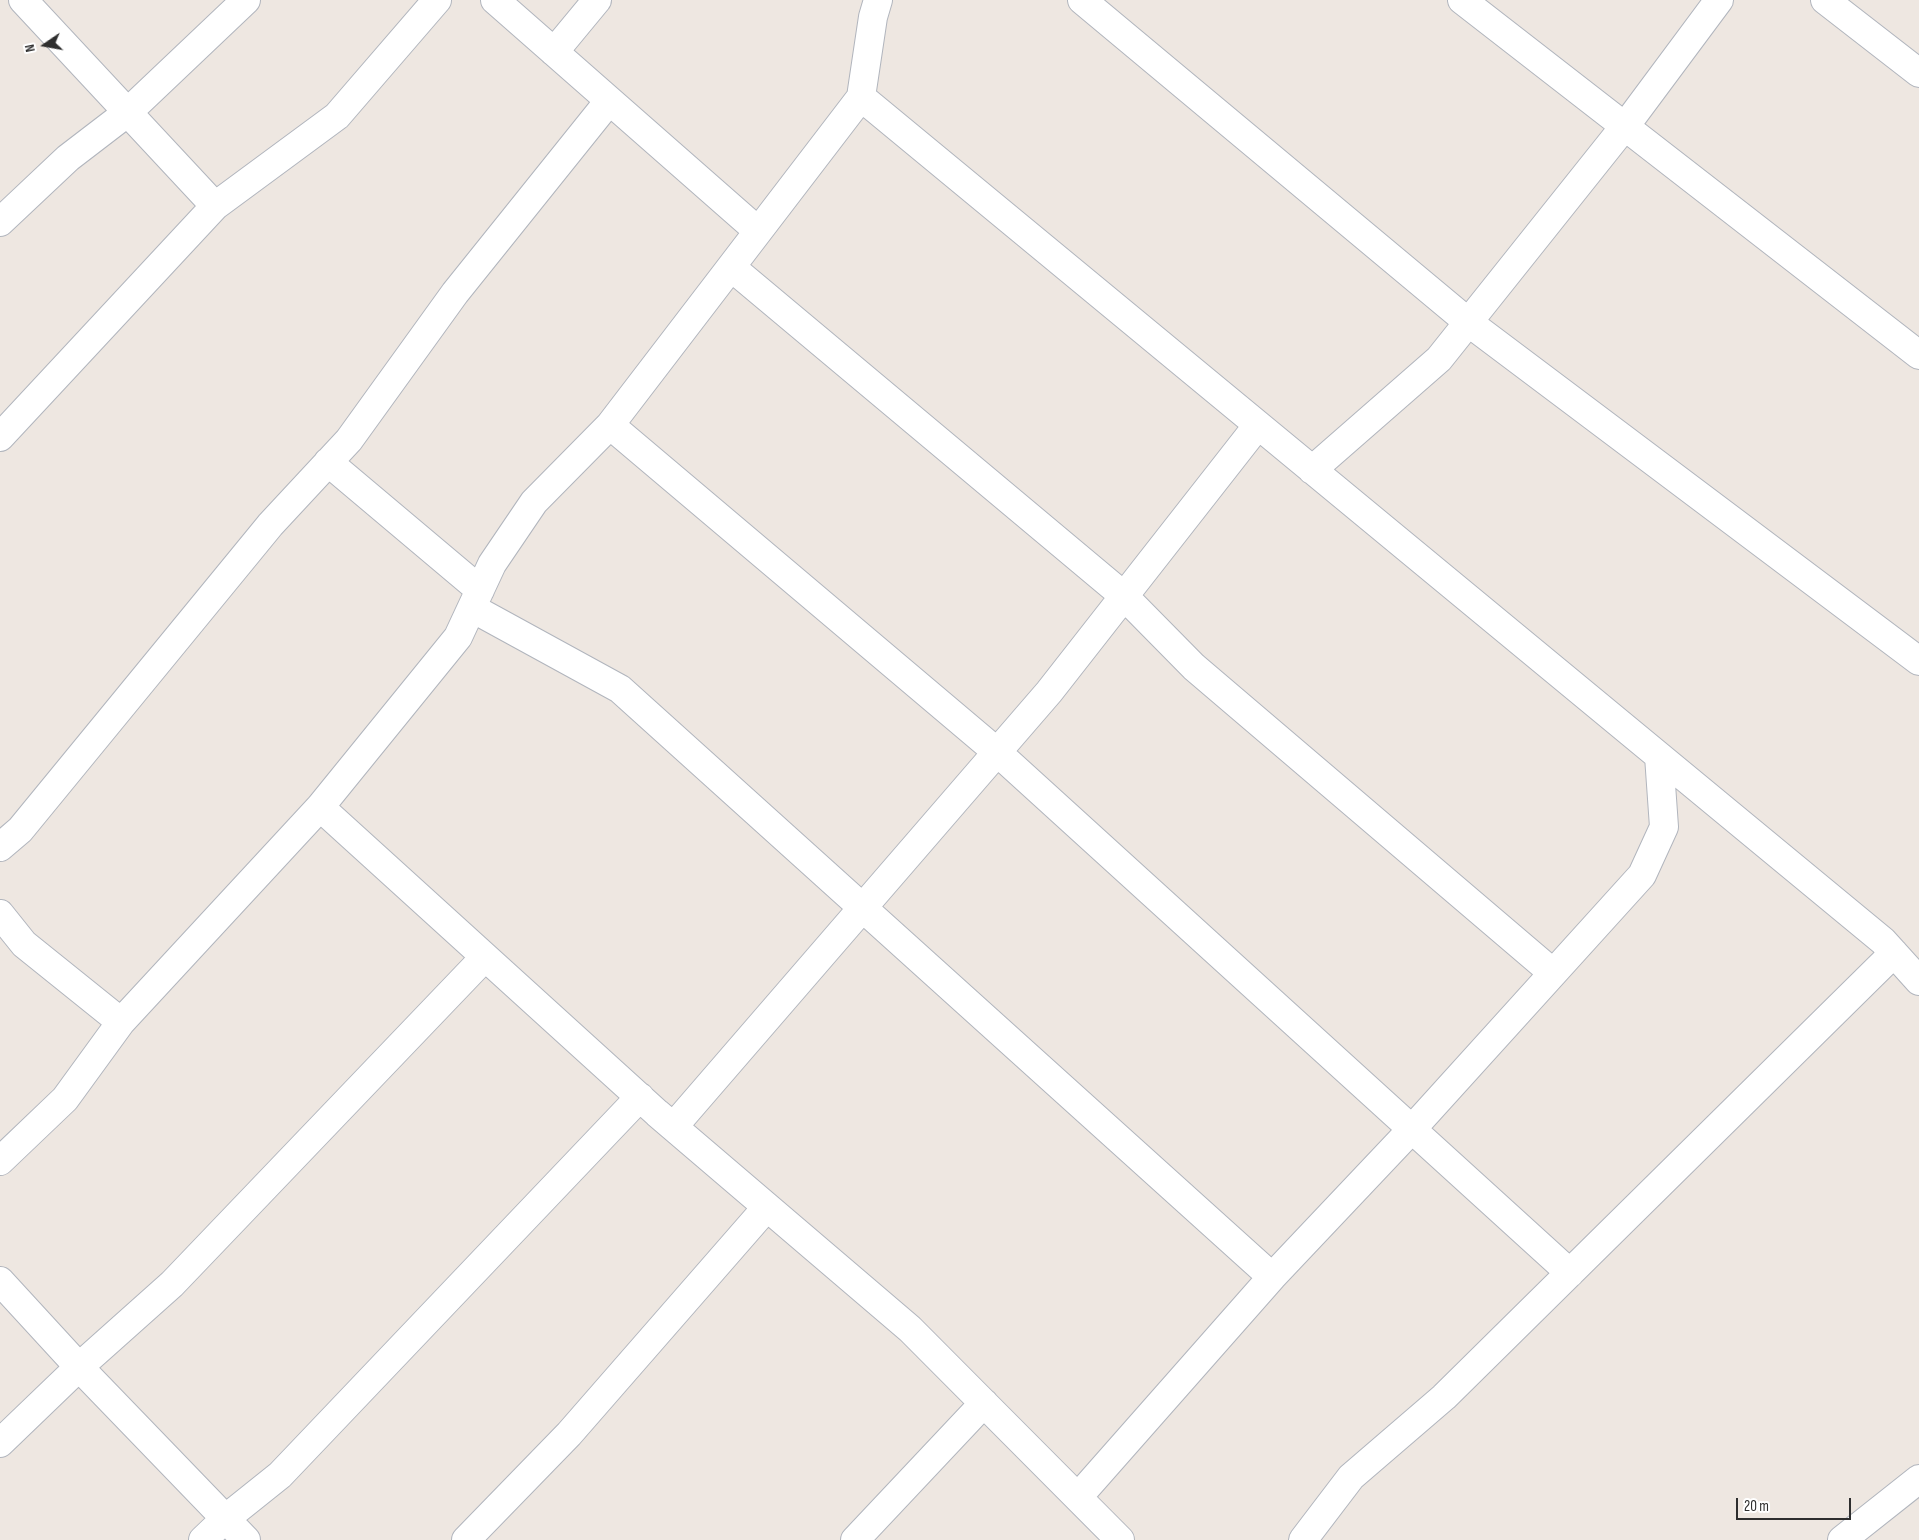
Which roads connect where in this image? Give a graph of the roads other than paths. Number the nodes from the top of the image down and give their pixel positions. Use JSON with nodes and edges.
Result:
{"nodes":[{"id":1,"x":23,"y":0,"type":"edge"},
{"id":2,"x":246,"y":0,"type":"edge"},
{"id":3,"x":437,"y":0,"type":"edge"},
{"id":4,"x":495,"y":0,"type":"edge"},
{"id":5,"x":597,"y":0,"type":"edge"},
{"id":6,"x":878,"y":0,"type":"edge"},
{"id":7,"x":1082,"y":0,"type":"edge"},
{"id":8,"x":1462,"y":0,"type":"edge"},
{"id":9,"x":1719,"y":0,"type":"edge"},
{"id":10,"x":1825,"y":0,"type":"edge"},
{"id":11,"x":554,"y":52,"type":"junction"},
{"id":12,"x":1919,"y":73,"type":"edge"},
{"id":13,"x":861,"y":97,"type":"junction"},
{"id":14,"x":609,"y":102,"type":"junction"},
{"id":15,"x":128,"y":112,"type":"junction"},
{"id":16,"x":1623,"y":127,"type":"junction"},
{"id":17,"x":215,"y":206,"type":"junction"},
{"id":18,"x":0,"y":222,"type":"edge"},
{"id":19,"x":758,"y":231,"type":"junction"},
{"id":20,"x":731,"y":267,"type":"junction"},
{"id":21,"x":1468,"y":322,"type":"junction"},
{"id":22,"x":1919,"y":355,"type":"edge"},
{"id":23,"x":610,"y":425,"type":"junction"},
{"id":24,"x":1258,"y":425,"type":"junction"},
{"id":25,"x":0,"y":437,"type":"edge"},
{"id":26,"x":328,"y":462,"type":"junction"},
{"id":27,"x":1312,"y":470,"type":"junction"},
{"id":28,"x":1124,"y":596,"type":"junction"},
{"id":29,"x":476,"y":599,"type":"junction"},
{"id":30,"x":1919,"y":661,"type":"edge"},
{"id":31,"x":997,"y":752,"type":"junction"},
{"id":32,"x":1659,"y":756,"type":"junction"},
{"id":33,"x":320,"y":807,"type":"junction"},
{"id":34,"x":0,"y":847,"type":"edge"},
{"id":35,"x":862,"y":908,"type":"junction"},
{"id":36,"x":0,"y":914,"type":"edge"},
{"id":37,"x":1894,"y":953,"type":"junction"},
{"id":38,"x":485,"y":957,"type":"junction"},
{"id":39,"x":1553,"y":973,"type":"junction"},
{"id":40,"x":1919,"y":981,"type":"edge"},
{"id":41,"x":121,"y":1022,"type":"junction"},
{"id":42,"x":640,"y":1098,"type":"junction"},
{"id":43,"x":674,"y":1126,"type":"junction"},
{"id":44,"x":1412,"y":1129,"type":"junction"},
{"id":45,"x":0,"y":1160,"type":"edge"},
{"id":46,"x":767,"y":1207,"type":"junction"},
{"id":47,"x":1570,"y":1273,"type":"junction"},
{"id":48,"x":1272,"y":1276,"type":"junction"},
{"id":49,"x":0,"y":1281,"type":"edge"},
{"id":50,"x":79,"y":1367,"type":"junction"},
{"id":51,"x":984,"y":1403,"type":"junction"},
{"id":52,"x":0,"y":1443,"type":"edge"},
{"id":53,"x":1919,"y":1479,"type":"edge"},
{"id":54,"x":1078,"y":1497,"type":"junction"},
{"id":55,"x":225,"y":1519,"type":"junction"},
{"id":56,"x":203,"y":1540,"type":"edge"},
{"id":57,"x":246,"y":1540,"type":"edge"},
{"id":58,"x":466,"y":1540,"type":"edge"},
{"id":59,"x":855,"y":1540,"type":"edge"},
{"id":60,"x":1120,"y":1540,"type":"edge"},
{"id":61,"x":1303,"y":1540,"type":"edge"},
{"id":62,"x":1842,"y":1540,"type":"edge"}],
"edges":[{"from":1,"to":15,"type":"street"},
{"from":2,"to":15,"type":"street"},
{"from":3,"to":17,"type":"street"},
{"from":4,"to":11,"type":"street"},
{"from":5,"to":11,"type":"street"},
{"from":6,"to":13,"type":"street"},
{"from":7,"to":21,"type":"street"},
{"from":8,"to":16,"type":"street"},
{"from":9,"to":16,"type":"street"},
{"from":10,"to":12,"type":"street"},
{"from":11,"to":14,"type":"street"},
{"from":13,"to":19,"type":"street"},
{"from":13,"to":24,"type":"street"},
{"from":14,"to":19,"type":"street"},
{"from":14,"to":26,"type":"street"},
{"from":15,"to":17,"type":"street"},
{"from":15,"to":18,"type":"street"},
{"from":16,"to":21,"type":"street"},
{"from":16,"to":22,"type":"street"},
{"from":17,"to":25,"type":"street"},
{"from":19,"to":20,"type":"street"},
{"from":20,"to":23,"type":"street"},
{"from":20,"to":28,"type":"street"},
{"from":21,"to":27,"type":"street"},
{"from":21,"to":30,"type":"street"},
{"from":23,"to":29,"type":"street"},
{"from":23,"to":31,"type":"street"},
{"from":24,"to":27,"type":"street"},
{"from":24,"to":28,"type":"street"},
{"from":26,"to":29,"type":"street"},
{"from":26,"to":34,"type":"street"},
{"from":27,"to":32,"type":"street"},
{"from":28,"to":31,"type":"street"},
{"from":28,"to":39,"type":"street"},
{"from":29,"to":33,"type":"street"},
{"from":29,"to":35,"type":"street"},
{"from":31,"to":35,"type":"street"},
{"from":31,"to":44,"type":"street"},
{"from":32,"to":37,"type":"street"},
{"from":32,"to":39,"type":"street"},
{"from":33,"to":38,"type":"street"},
{"from":33,"to":41,"type":"street"},
{"from":35,"to":43,"type":"street"},
{"from":35,"to":48,"type":"street"},
{"from":36,"to":41,"type":"street"},
{"from":37,"to":40,"type":"street"},
{"from":37,"to":47,"type":"street"},
{"from":38,"to":42,"type":"street"},
{"from":38,"to":50,"type":"street"},
{"from":39,"to":44,"type":"street"},
{"from":41,"to":45,"type":"street"},
{"from":42,"to":43,"type":"street"},
{"from":42,"to":55,"type":"street"},
{"from":43,"to":46,"type":"street"},
{"from":44,"to":47,"type":"street"},
{"from":44,"to":48,"type":"street"},
{"from":46,"to":51,"type":"street"},
{"from":46,"to":58,"type":"street"},
{"from":47,"to":61,"type":"street"},
{"from":48,"to":54,"type":"street"},
{"from":49,"to":50,"type":"street"},
{"from":50,"to":52,"type":"street"},
{"from":50,"to":55,"type":"street"},
{"from":51,"to":54,"type":"street"},
{"from":51,"to":59,"type":"street"},
{"from":53,"to":62,"type":"street"},
{"from":54,"to":60,"type":"street"},
{"from":55,"to":56,"type":"street"},
{"from":55,"to":57,"type":"street"}]}
